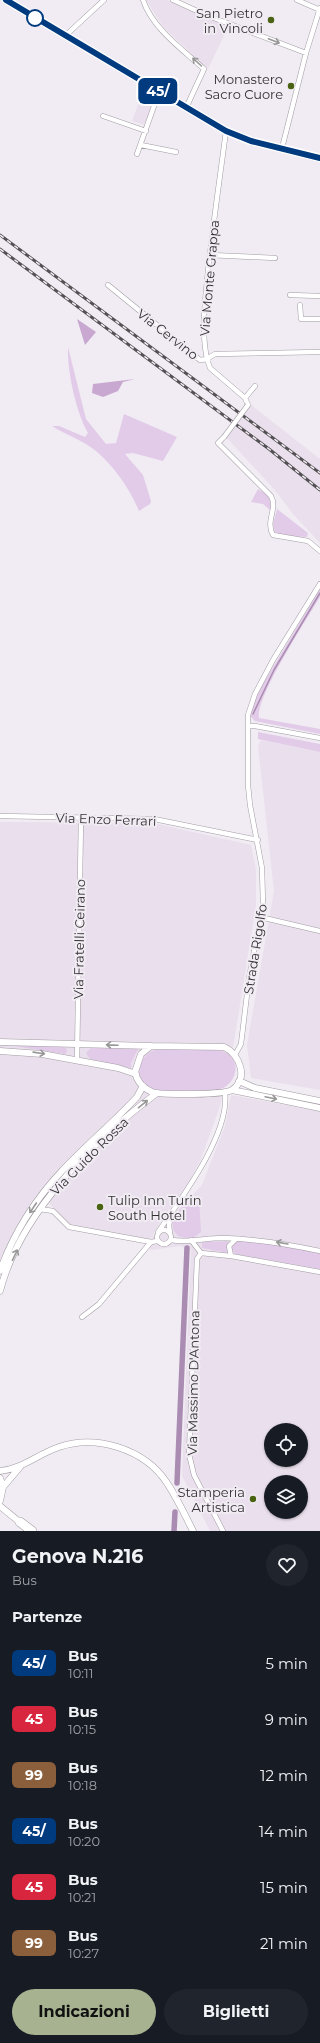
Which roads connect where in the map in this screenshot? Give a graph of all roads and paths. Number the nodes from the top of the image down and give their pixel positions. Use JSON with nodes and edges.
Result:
{"nodes":[{"id":1,"x":6,"y":0,"type":"edge"},
{"id":2,"x":104,"y":0,"type":"edge"},
{"id":3,"x":143,"y":0,"type":"edge"},
{"id":4,"x":173,"y":0,"type":"edge"},
{"id":5,"x":297,"y":0,"type":"edge"},
{"id":6,"x":320,"y":9,"type":"edge"},
{"id":7,"x":65,"y":36,"type":"junction"},
{"id":8,"x":306,"y":53,"type":"junction"},
{"id":9,"x":159,"y":92,"type":"junction"},
{"id":10,"x":186,"y":108,"type":"junction"},
{"id":11,"x":103,"y":116,"type":"dead end"},
{"id":12,"x":146,"y":131,"type":"junction"},
{"id":13,"x":226,"y":131,"type":"junction"},
{"id":14,"x":141,"y":145,"type":"junction"},
{"id":15,"x":282,"y":148,"type":"junction"},
{"id":16,"x":176,"y":152,"type":"dead end"},
{"id":17,"x":137,"y":154,"type":"dead end"},
{"id":18,"x":320,"y":158,"type":"edge"},
{"id":19,"x":210,"y":255,"type":"junction"},
{"id":20,"x":275,"y":258,"type":"dead end"},
{"id":21,"x":108,"y":285,"type":"dead end"},
{"id":22,"x":290,"y":295,"type":"dead end"},
{"id":23,"x":320,"y":296,"type":"edge"},
{"id":24,"x":300,"y":306,"type":"dead end"},
{"id":25,"x":320,"y":319,"type":"edge"},
{"id":26,"x":320,"y":352,"type":"edge"},
{"id":27,"x":207,"y":360,"type":"junction"},
{"id":28,"x":255,"y":386,"type":"dead end"},
{"id":29,"x":245,"y":398,"type":"junction"},
{"id":30,"x":320,"y":551,"type":"edge"},
{"id":31,"x":320,"y":584,"type":"edge"},
{"id":32,"x":248,"y":726,"type":"junction"},
{"id":33,"x":320,"y":738,"type":"edge"},
{"id":34,"x":0,"y":816,"type":"edge"},
{"id":35,"x":81,"y":818,"type":"junction"},
{"id":36,"x":258,"y":840,"type":"junction"},
{"id":37,"x":260,"y":918,"type":"junction"},
{"id":38,"x":320,"y":931,"type":"edge"},
{"id":39,"x":3,"y":1042,"type":"edge"},
{"id":40,"x":77,"y":1044,"type":"junction"},
{"id":41,"x":151,"y":1046,"type":"junction"},
{"id":42,"x":3,"y":1051,"type":"edge"},
{"id":43,"x":235,"y":1055,"type":"junction"},
{"id":44,"x":77,"y":1060,"type":"junction"},
{"id":45,"x":136,"y":1074,"type":"junction"},
{"id":46,"x":239,"y":1081,"type":"junction"},
{"id":47,"x":142,"y":1086,"type":"junction"},
{"id":48,"x":232,"y":1090,"type":"junction"},
{"id":49,"x":156,"y":1093,"type":"junction"},
{"id":50,"x":225,"y":1093,"type":"junction"},
{"id":51,"x":320,"y":1101,"type":"edge"},
{"id":52,"x":320,"y":1108,"type":"edge"},
{"id":53,"x":40,"y":1209,"type":"junction"},
{"id":54,"x":172,"y":1212,"type":"junction"},
{"id":55,"x":158,"y":1232,"type":"junction"},
{"id":56,"x":170,"y":1233,"type":"junction"},
{"id":57,"x":236,"y":1239,"type":"junction"},
{"id":58,"x":157,"y":1240,"type":"junction"},
{"id":59,"x":171,"y":1240,"type":"junction"},
{"id":60,"x":191,"y":1240,"type":"junction"},
{"id":61,"x":151,"y":1242,"type":"junction"},
{"id":62,"x":320,"y":1251,"type":"edge"},
{"id":63,"x":201,"y":1253,"type":"junction"},
{"id":64,"x":231,"y":1256,"type":"junction"},
{"id":65,"x":0,"y":1271,"type":"edge"},
{"id":66,"x":320,"y":1272,"type":"edge"},
{"id":67,"x":0,"y":1291,"type":"edge"},
{"id":68,"x":82,"y":1317,"type":"dead end"},
{"id":69,"x":20,"y":1467,"type":"junction"},
{"id":70,"x":0,"y":1471,"type":"edge"},
{"id":71,"x":0,"y":1478,"type":"edge"},
{"id":72,"x":4,"y":1487,"type":"junction"},
{"id":73,"x":0,"y":1501,"type":"edge"},
{"id":74,"x":0,"y":1506,"type":"edge"},
{"id":75,"x":20,"y":1522,"type":"joint"},
{"id":76,"x":29,"y":1531,"type":"edge"},
{"id":77,"x":193,"y":1531,"type":"edge"},
{"id":78,"x":223,"y":1531,"type":"edge"}],
"edges":[{"from":1,"to":7,"type":"main road"},
{"from":2,"to":7,"type":"street"},
{"from":10,"to":3,"type":"street","one_way":true},
{"from":4,"to":8,"type":"street","one_way":true},
{"from":5,"to":6,"type":"street"},
{"from":6,"to":8,"type":"street"},
{"from":7,"to":9,"type":"main road"},
{"from":8,"to":15,"type":"street"},
{"from":9,"to":10,"type":"main road"},
{"from":9,"to":12,"type":"street"},
{"from":10,"to":13,"type":"main road"},
{"from":11,"to":12,"type":"street"},
{"from":12,"to":14,"type":"street"},
{"from":13,"to":15,"type":"main road"},
{"from":13,"to":19,"type":"street","name":"Via Monte Grappa"},
{"from":14,"to":16,"type":"street"},
{"from":14,"to":17,"type":"street"},
{"from":15,"to":18,"type":"main road"},
{"from":19,"to":20,"type":"street"},
{"from":19,"to":27,"type":"street","name":"Via Monte Grappa"},
{"from":21,"to":27,"type":"street","name":"Via Cervino"},
{"from":22,"to":23,"type":"street"},
{"from":24,"to":25,"type":"street"},
{"from":26,"to":27,"type":"street","name":"Via Monte Grappa"},
{"from":27,"to":29,"type":"street","name":"Via Cervino"},
{"from":28,"to":29,"type":"street"},
{"from":29,"to":30,"type":"street","name":"Via Cervino","bridge":true},
{"from":31,"to":32,"type":"street","name":"Strada Rigolfo"},
{"from":32,"to":33,"type":"street"},
{"from":32,"to":36,"type":"street","name":"Strada Rigolfo"},
{"from":34,"to":35,"type":"street","name":"Via Enzo Ferrari"},
{"from":35,"to":36,"type":"street","name":"Via Enzo Ferrari"},
{"from":35,"to":40,"type":"street","name":"Via Fratelli Ceirano"},
{"from":36,"to":37,"type":"street","name":"Strada Rigolfo"},
{"from":37,"to":38,"type":"street"},
{"from":37,"to":43,"type":"street","name":"Strada Rigolfo"},
{"from":39,"to":40,"type":"street"},
{"from":39,"to":42,"type":"street"},
{"from":41,"to":40,"type":"street","one_way":true},
{"from":40,"to":44,"type":"street","name":"Via Fratelli Ceirano"},
{"from":41,"to":43,"type":"street"},
{"from":41,"to":45,"type":"street"},
{"from":42,"to":44,"type":"street","one_way":true},
{"from":43,"to":46,"type":"street"},
{"from":44,"to":45,"type":"street"},
{"from":45,"to":47,"type":"street"},
{"from":46,"to":48,"type":"street"},
{"from":46,"to":51,"type":"street"},
{"from":47,"to":49,"type":"street"},
{"from":47,"to":65,"type":"street","name":"Via Guido Rossa","one_way":true},
{"from":48,"to":50,"type":"street"},
{"from":48,"to":52,"type":"street","one_way":true},
{"from":49,"to":50,"type":"street"},
{"from":53,"to":49,"type":"street","name":"Via Guido Rossa","one_way":true},
{"from":50,"to":54,"type":"street"},
{"from":53,"to":61,"type":"street"},
{"from":67,"to":53,"type":"street","name":"Via Guido Rossa","one_way":true},
{"from":54,"to":55,"type":"street"},
{"from":54,"to":56,"type":"street"},
{"from":55,"to":56,"type":"street"},
{"from":55,"to":58,"type":"street"},
{"from":56,"to":59,"type":"street"},
{"from":57,"to":60,"type":"street"},
{"from":62,"to":57,"type":"street","one_way":true},
{"from":57,"to":64,"type":"street"},
{"from":58,"to":59,"type":"street"},
{"from":58,"to":61,"type":"street"},
{"from":59,"to":60,"type":"street"},
{"from":60,"to":63,"type":"street"},
{"from":61,"to":68,"type":"street"},
{"from":63,"to":64,"type":"street"},
{"from":63,"to":78,"type":"street","name":"Via Massimo D'Antona"},
{"from":64,"to":66,"type":"street"},
{"from":69,"to":70,"type":"street"},
{"from":69,"to":72,"type":"street"},
{"from":69,"to":77,"type":"street"},
{"from":71,"to":72,"type":"street"},
{"from":72,"to":73,"type":"street"},
{"from":74,"to":75,"type":"street"},
{"from":75,"to":76,"type":"highway"}]}
